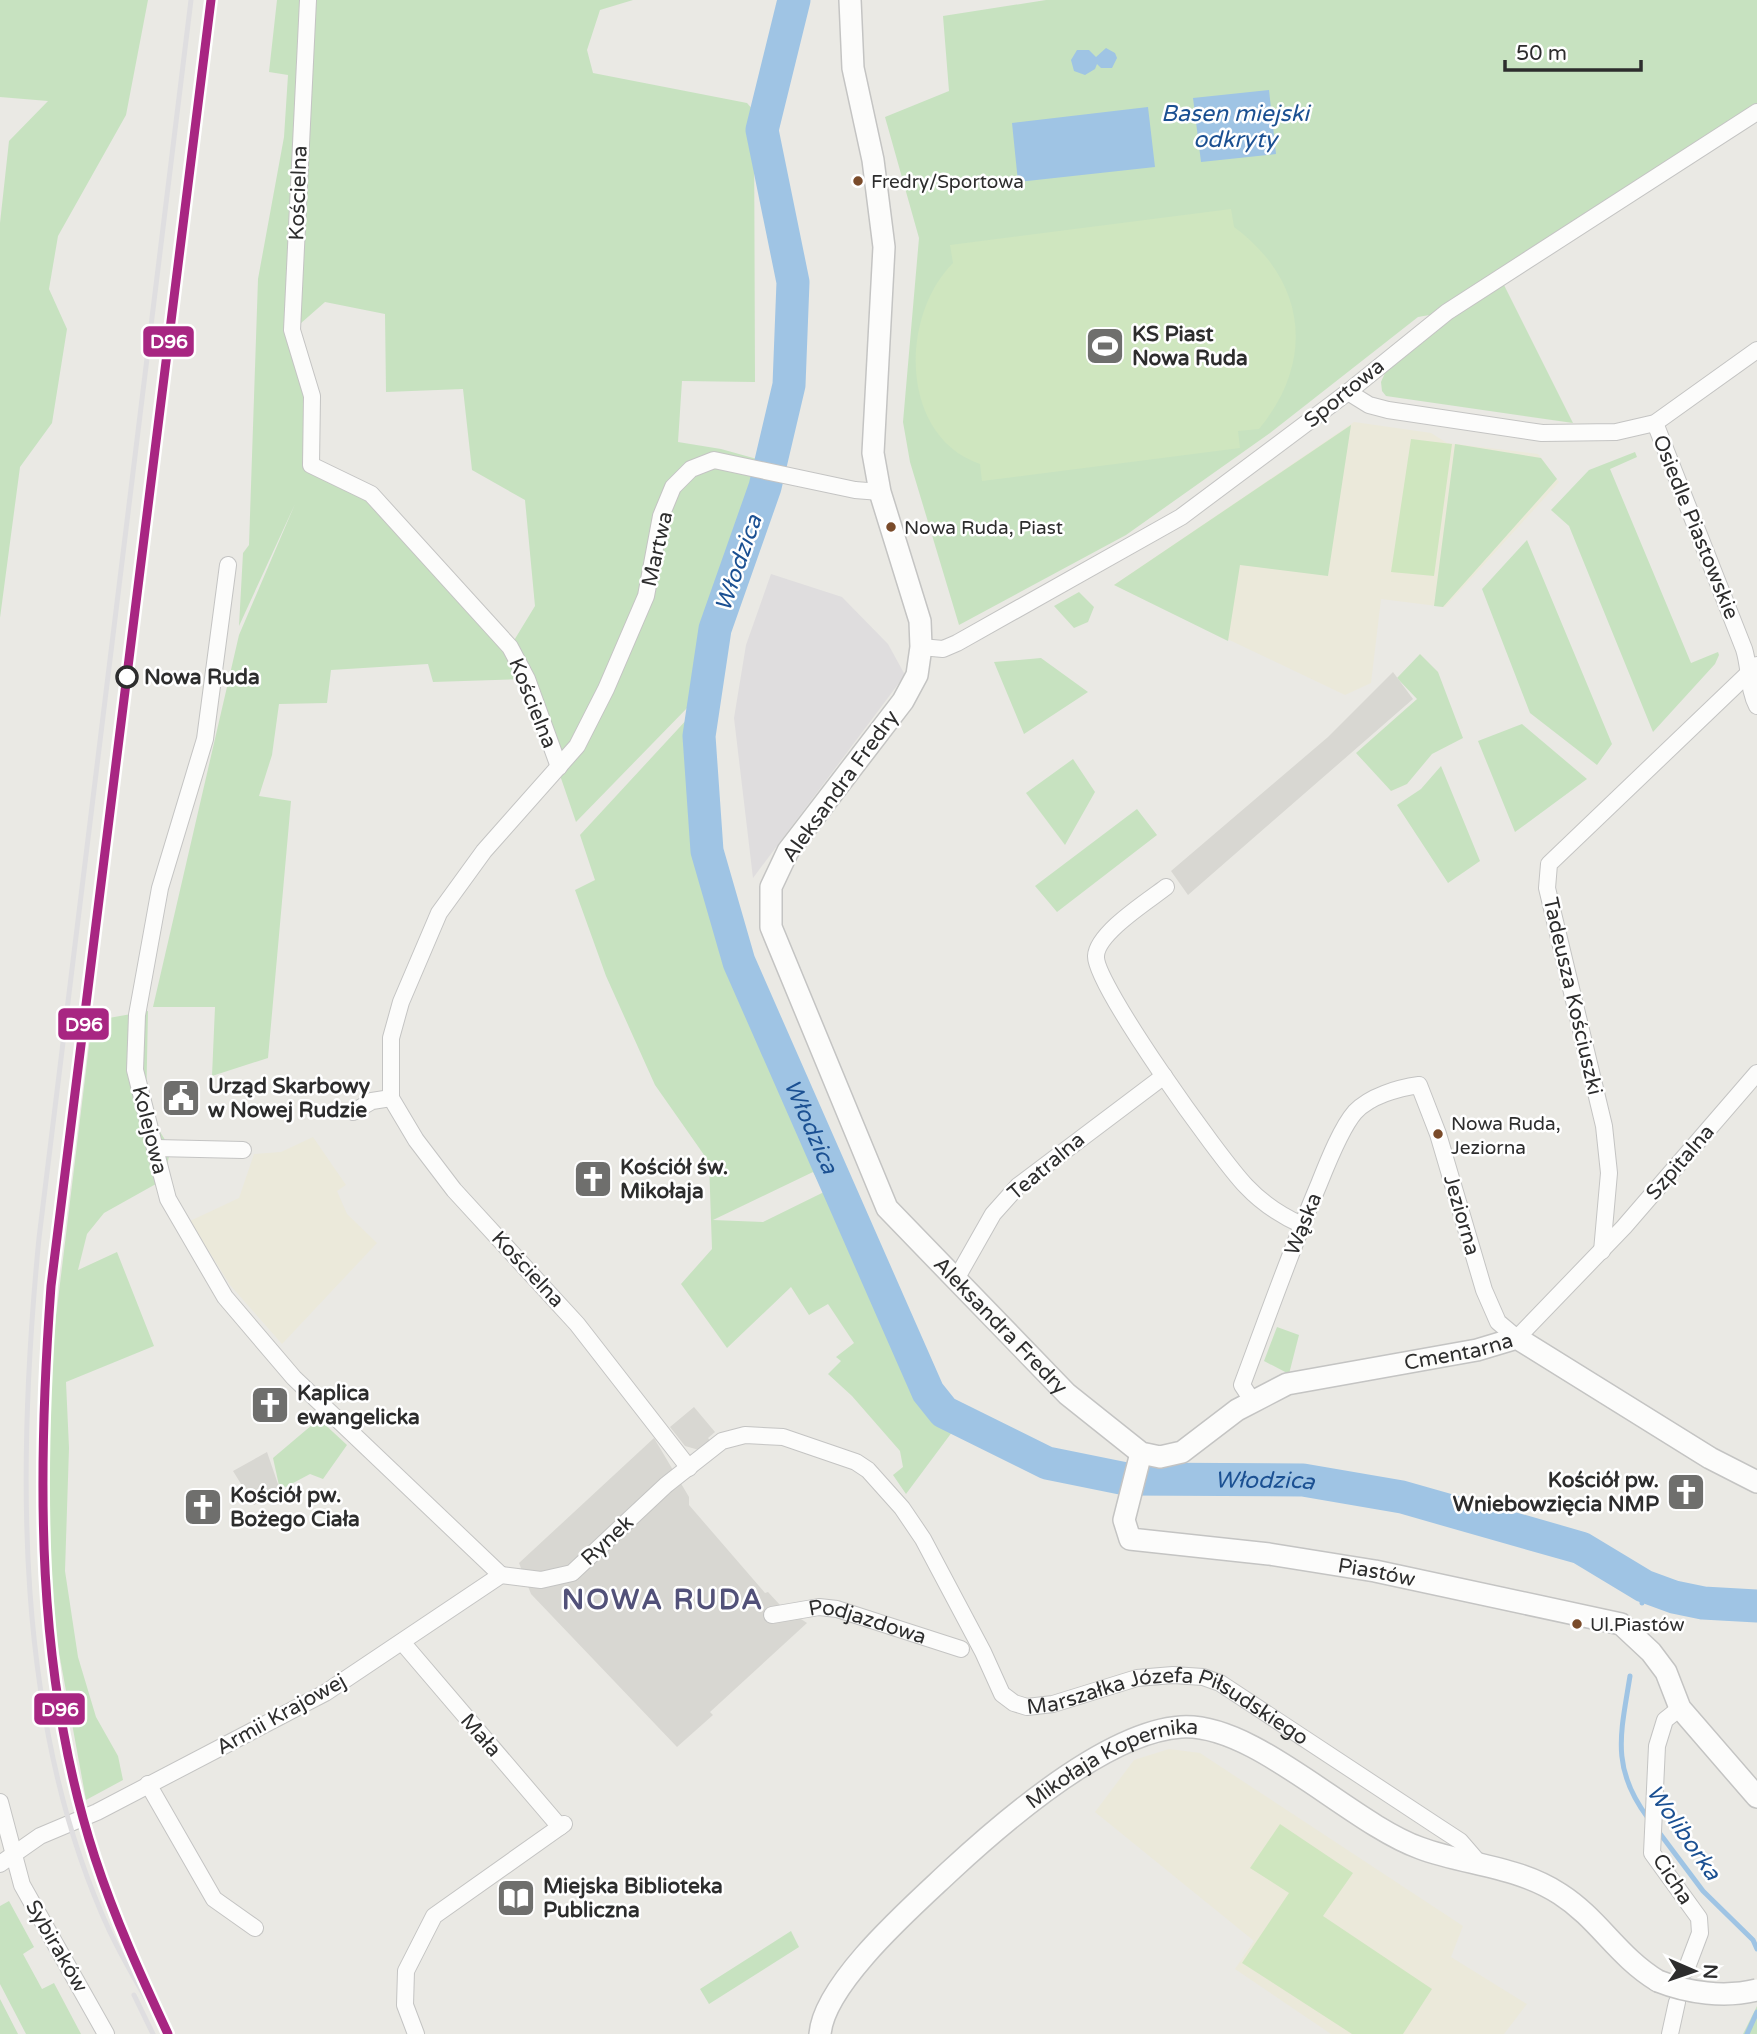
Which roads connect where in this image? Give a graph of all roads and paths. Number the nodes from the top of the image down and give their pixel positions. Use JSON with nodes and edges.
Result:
{"nodes":[{"id":1,"x":307,"y":0,"type":"edge"},
{"id":2,"x":850,"y":0,"type":"edge"},
{"id":3,"x":1757,"y":112,"type":"edge"},
{"id":4,"x":1757,"y":350,"type":"edge"},
{"id":5,"x":1348,"y":392,"type":"junction"},
{"id":6,"x":1655,"y":423,"type":"junction"},
{"id":7,"x":880,"y":492,"type":"junction"},
{"id":8,"x":228,"y":565,"type":"dead end"},
{"id":9,"x":921,"y":647,"type":"junction"},
{"id":10,"x":1754,"y":668,"type":"edge"},
{"id":11,"x":1757,"y":706,"type":"edge"},
{"id":12,"x":559,"y":767,"type":"junction"},
{"id":13,"x":1166,"y":887,"type":"dead end"},
{"id":14,"x":1757,"y":1073,"type":"edge"},
{"id":15,"x":1164,"y":1076,"type":"junction"},
{"id":16,"x":1419,"y":1085,"type":"joint"},
{"id":17,"x":391,"y":1098,"type":"junction"},
{"id":18,"x":353,"y":1112,"type":"dead end"},
{"id":19,"x":156,"y":1148,"type":"junction"},
{"id":20,"x":243,"y":1150,"type":"dead end"},
{"id":21,"x":1302,"y":1225,"type":"junction"},
{"id":22,"x":1602,"y":1251,"type":"junction"},
{"id":23,"x":955,"y":1281,"type":"junction"},
{"id":24,"x":1517,"y":1338,"type":"junction"},
{"id":25,"x":1253,"y":1402,"type":"junction"},
{"id":26,"x":1140,"y":1458,"type":"junction"},
{"id":27,"x":689,"y":1468,"type":"junction"},
{"id":28,"x":1757,"y":1482,"type":"edge"},
{"id":29,"x":666,"y":1485,"type":"joint"},
{"id":30,"x":500,"y":1575,"type":"junction"},
{"id":31,"x":772,"y":1615,"type":"dead end"},
{"id":32,"x":402,"y":1642,"type":"junction"},
{"id":33,"x":961,"y":1649,"type":"dead end"},
{"id":34,"x":1685,"y":1714,"type":"junction"},
{"id":35,"x":148,"y":1784,"type":"junction"},
{"id":36,"x":1757,"y":1797,"type":"edge"},
{"id":37,"x":0,"y":1802,"type":"edge"},
{"id":38,"x":16,"y":1855,"type":"junction"},
{"id":39,"x":1479,"y":1863,"type":"junction"},
{"id":40,"x":0,"y":1864,"type":"edge"},
{"id":41,"x":255,"y":1928,"type":"dead end"},
{"id":42,"x":1757,"y":1990,"type":"edge"},
{"id":43,"x":106,"y":2034,"type":"edge"},
{"id":44,"x":416,"y":2034,"type":"edge"},
{"id":45,"x":820,"y":2034,"type":"edge"},
{"id":46,"x":1670,"y":2034,"type":"edge"}],
"edges":[{"from":1,"to":12,"type":"street","name":"Kościelna"},
{"from":2,"to":7,"type":"street","name":"Aleksandra Fredry"},
{"from":3,"to":5,"type":"street","name":"Sportowa"},
{"from":4,"to":6,"type":"street","name":"Osiedle Piastowskie"},
{"from":5,"to":6,"type":"street","name":"Osiedle Piastowskie"},
{"from":5,"to":9,"type":"street","name":"Sportowa"},
{"from":6,"to":10,"type":"street","name":"Osiedle Piastowskie"},
{"from":7,"to":9,"type":"street","name":"Aleksandra Fredry"},
{"from":7,"to":12,"type":"street","name":"Martwa"},
{"from":8,"to":19,"type":"street","name":"Kolejowa"},
{"from":9,"to":23,"type":"street","name":"Aleksandra Fredry"},
{"from":10,"to":11,"type":"street","name":"Osiedle Piastowskie"},
{"from":10,"to":22,"type":"street","name":"Tadeusza Kościuszki"},
{"from":12,"to":17,"type":"street","name":"Kościelna"},
{"from":13,"to":15,"type":"street"},
{"from":14,"to":22,"type":"street","name":"Szpitalna"},
{"from":15,"to":21,"type":"street"},
{"from":15,"to":23,"type":"street","name":"Teatralna"},
{"from":16,"to":21,"type":"street","name":"Wąska"},
{"from":16,"to":24,"type":"street","name":"Jeziorna"},
{"from":17,"to":18,"type":"street"},
{"from":17,"to":27,"type":"street","name":"Kościelna"},
{"from":19,"to":20,"type":"street"},
{"from":19,"to":30,"type":"street","name":"Kolejowa"},
{"from":21,"to":25,"type":"street","name":"Wąska"},
{"from":22,"to":24,"type":"street"},
{"from":23,"to":26,"type":"street","name":"Aleksandra Fredry"},
{"from":24,"to":25,"type":"street","name":"Cmentarna"},
{"from":24,"to":28,"type":"street","name":"Cmentarna"},
{"from":25,"to":26,"type":"street","name":"Cmentarna"},
{"from":26,"to":34,"type":"street","name":"Piastów"},
{"from":27,"to":29,"type":"street","name":"Marszałka Józefa Piłsudskiego"},
{"from":27,"to":39,"type":"street","name":"Marszałka Józefa Piłsudskiego"},
{"from":29,"to":30,"type":"street","name":"Rynek"},
{"from":30,"to":32,"type":"street","name":"Armii Krajowej"},
{"from":31,"to":33,"type":"street","name":"Podjazdowa"},
{"from":32,"to":35,"type":"street","name":"Armii Krajowej"},
{"from":32,"to":44,"type":"street","name":"Mała"},
{"from":34,"to":36,"type":"street"},
{"from":34,"to":46,"type":"street","name":"Cicha"},
{"from":35,"to":38,"type":"street","name":"Armii Krajowej"},
{"from":35,"to":41,"type":"street"},
{"from":37,"to":38,"type":"street","name":"Sybiraków"},
{"from":38,"to":40,"type":"street","name":"Armii Krajowej"},
{"from":38,"to":43,"type":"street","name":"Sybiraków"},
{"from":39,"to":42,"type":"street","name":"Marszałka Józefa Piłsudskiego","bridge":true},
{"from":39,"to":45,"type":"street","name":"Mikołaja Kopernika"}]}
